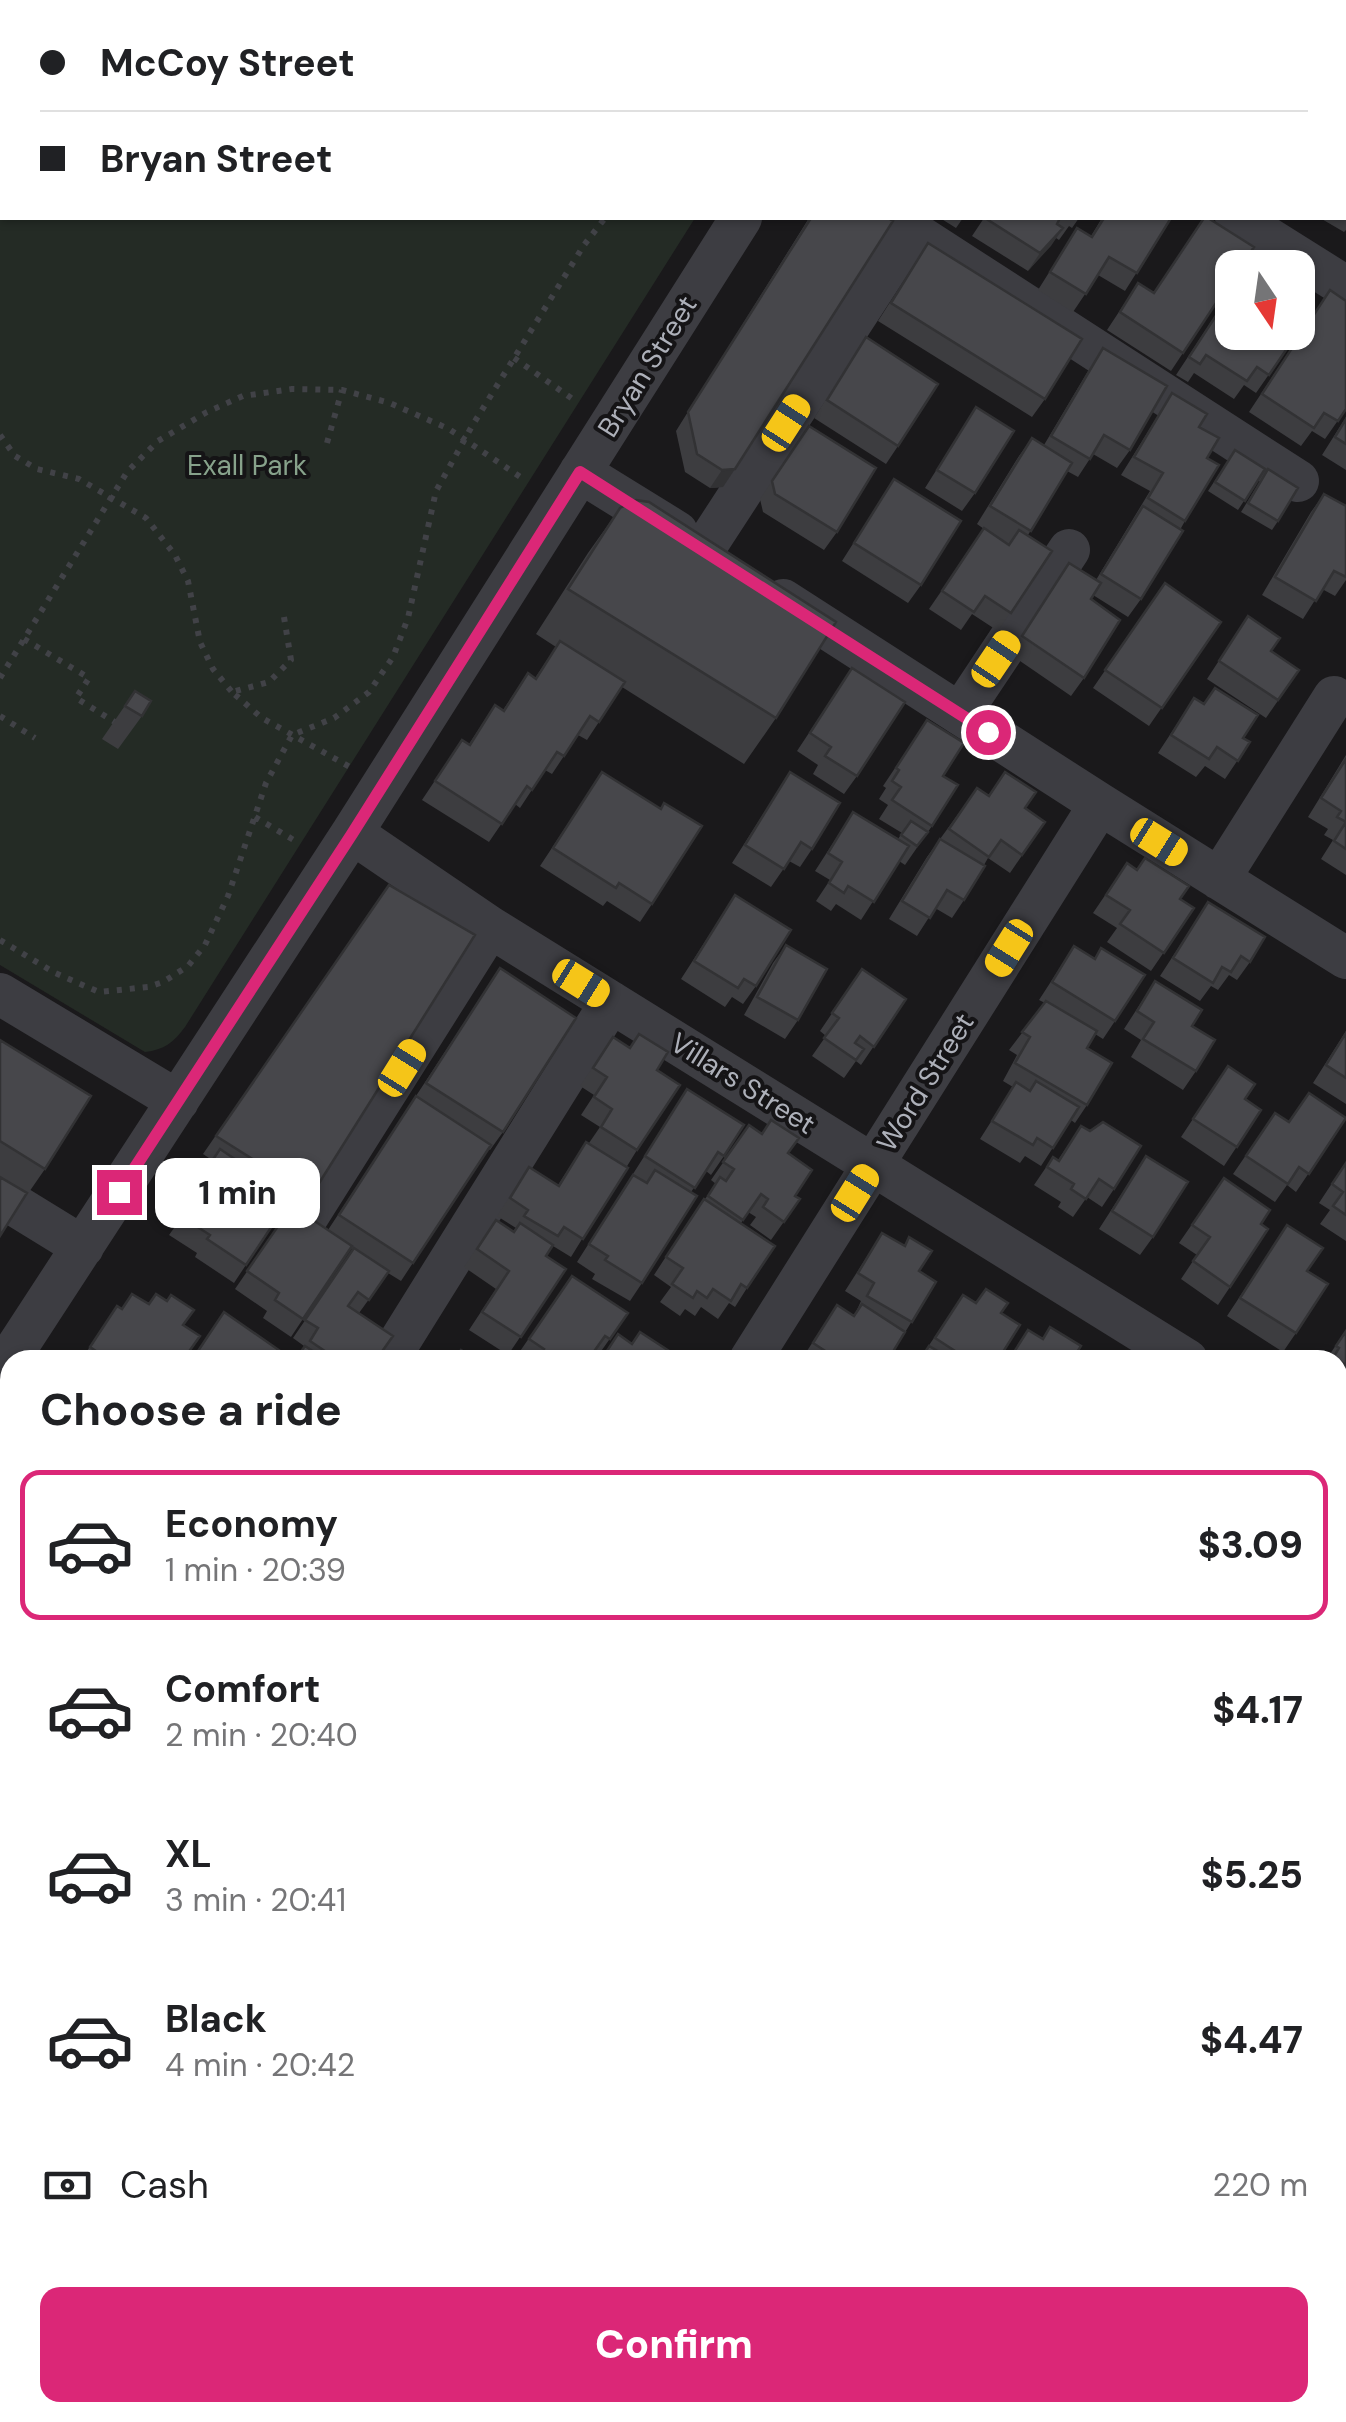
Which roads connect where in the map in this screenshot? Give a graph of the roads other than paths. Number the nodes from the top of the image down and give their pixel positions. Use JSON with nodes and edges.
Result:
{"nodes":[{"id":1,"x":741,"y":220,"type":"edge"},
{"id":2,"x":1239,"y":220,"type":"edge"},
{"id":3,"x":901,"y":224,"type":"edge"},
{"id":4,"x":1346,"y":287,"type":"edge"},
{"id":5,"x":580,"y":472,"type":"junction"},
{"id":6,"x":1298,"y":481,"type":"dead end"},
{"id":7,"x":1069,"y":550,"type":"dead end"},
{"id":8,"x":730,"y":566,"type":"junction"},
{"id":9,"x":1334,"y":697,"type":"dead end"},
{"id":10,"x":960,"y":714,"type":"junction"},
{"id":11,"x":1100,"y":804,"type":"junction"},
{"id":12,"x":352,"y":834,"type":"junction"},
{"id":13,"x":1219,"y":879,"type":"junction"},
{"id":14,"x":490,"y":927,"type":"junction"},
{"id":15,"x":1346,"y":958,"type":"edge"},
{"id":16,"x":0,"y":994,"type":"edge"},
{"id":17,"x":611,"y":1002,"type":"junction"},
{"id":18,"x":178,"y":1101,"type":"junction"},
{"id":19,"x":873,"y":1164,"type":"junction"},
{"id":20,"x":0,"y":1196,"type":"edge"},
{"id":21,"x":306,"y":1219,"type":"edge"},
{"id":22,"x":83,"y":1247,"type":"junction"},
{"id":23,"x":15,"y":1350,"type":"edge"},
{"id":24,"x":394,"y":1350,"type":"edge"},
{"id":25,"x":756,"y":1350,"type":"edge"},
{"id":26,"x":1171,"y":1350,"type":"edge"}],
"edges":[{"from":1,"to":5,"type":"street","name":"Bryan Street"},
{"from":2,"to":4,"type":"street"},
{"from":3,"to":6,"type":"street"},
{"from":3,"to":8,"type":"street"},
{"from":5,"to":8,"type":"street"},
{"from":5,"to":12,"type":"street","name":"Bryan Street"},
{"from":7,"to":10,"type":"street"},
{"from":8,"to":10,"type":"street"},
{"from":9,"to":13,"type":"street"},
{"from":10,"to":11,"type":"street"},
{"from":11,"to":13,"type":"street"},
{"from":11,"to":19,"type":"street","name":"Word Street"},
{"from":12,"to":14,"type":"street","name":"Villars Street"},
{"from":12,"to":18,"type":"street","name":"Bryan Street"},
{"from":13,"to":15,"type":"street"},
{"from":14,"to":17,"type":"street","name":"Villars Street"},
{"from":14,"to":21,"type":"street"},
{"from":16,"to":18,"type":"street"},
{"from":17,"to":19,"type":"street","name":"Villars Street"},
{"from":17,"to":24,"type":"street"},
{"from":18,"to":22,"type":"street","name":"Bryan Street"},
{"from":19,"to":25,"type":"street","name":"Word Street"},
{"from":19,"to":26,"type":"street","name":"Villars Street"},
{"from":20,"to":22,"type":"street"},
{"from":22,"to":23,"type":"street","name":"Bryan Street"}]}
